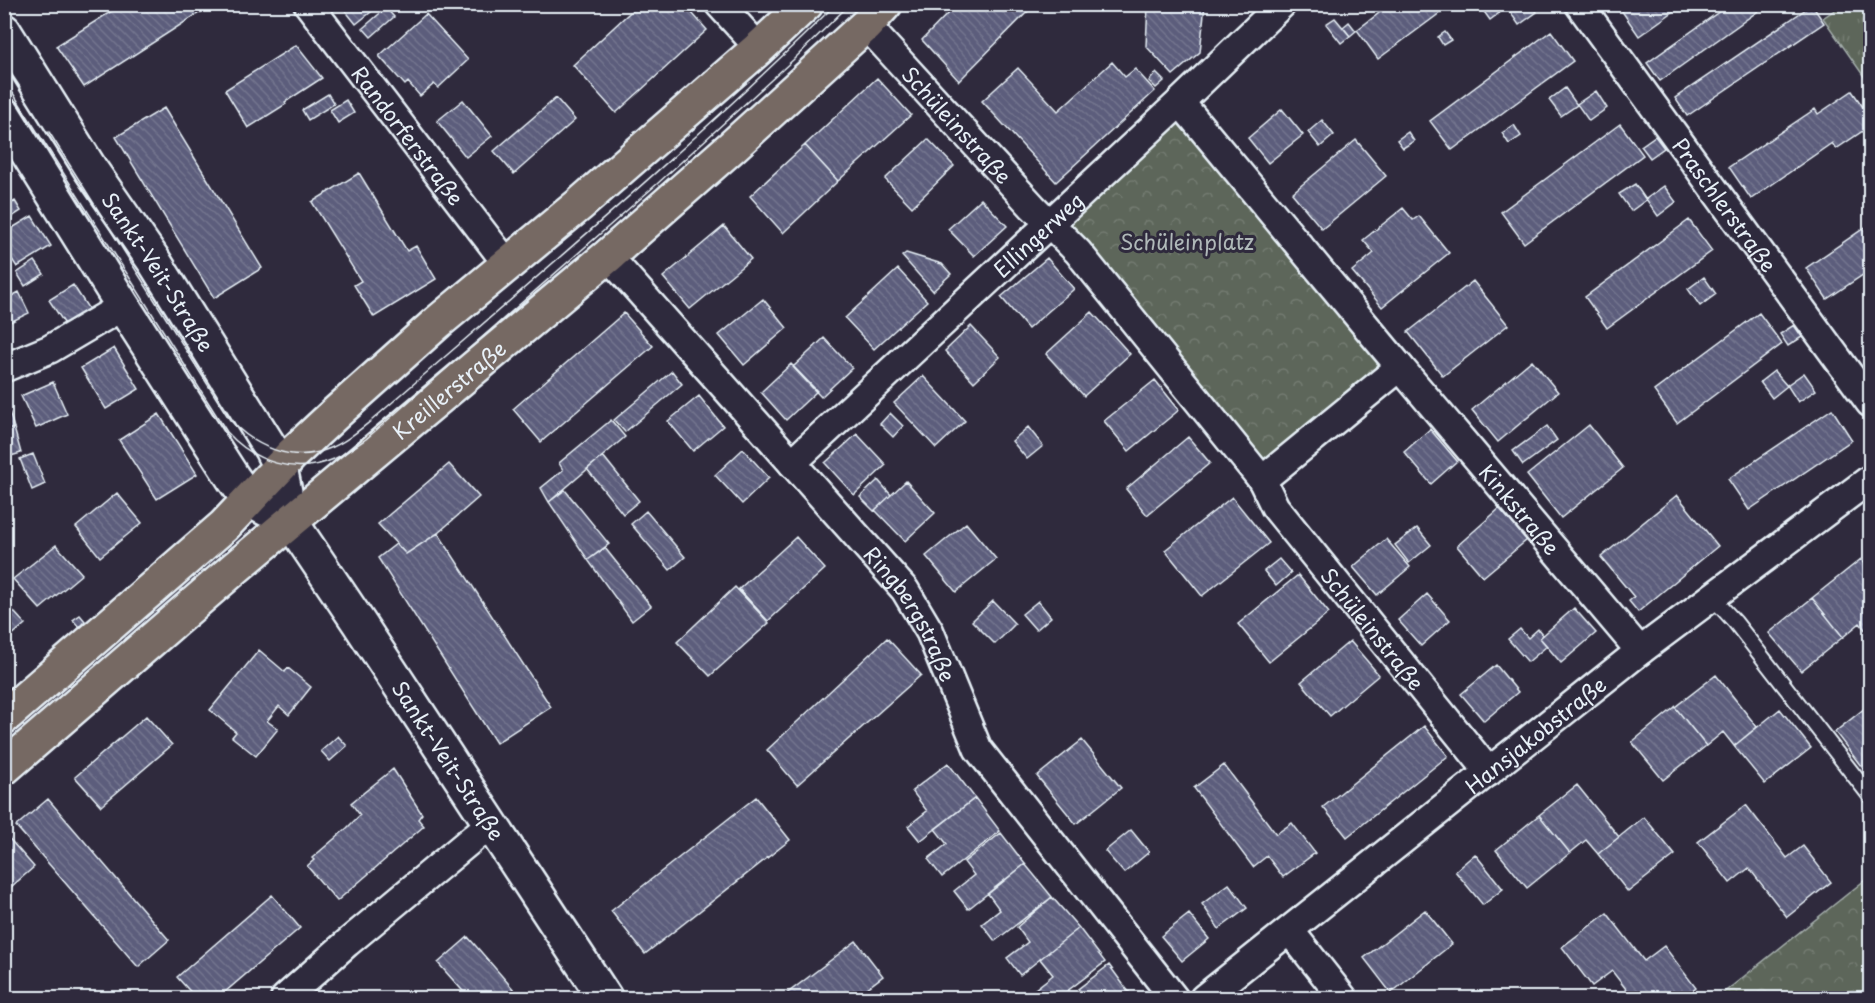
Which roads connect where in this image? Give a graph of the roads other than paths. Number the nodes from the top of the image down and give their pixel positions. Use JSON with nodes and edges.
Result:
{"nodes":[{"id":1,"x":308,"y":4,"type":"edge"},
{"id":2,"x":719,"y":4,"type":"edge"},
{"id":3,"x":806,"y":4,"type":"edge"},
{"id":4,"x":1282,"y":4,"type":"edge"},
{"id":5,"x":1579,"y":4,"type":"edge"},
{"id":6,"x":876,"y":15,"type":"edge"},
{"id":7,"x":4,"y":31,"type":"edge"},
{"id":8,"x":759,"y":48,"type":"junction"},
{"id":9,"x":1180,"y":102,"type":"junction"},
{"id":10,"x":4,"y":115,"type":"edge"},
{"id":11,"x":1050,"y":224,"type":"junction"},
{"id":12,"x":608,"y":256,"type":"junction"},
{"id":13,"x":508,"y":265,"type":"junction"},
{"id":14,"x":123,"y":306,"type":"junction"},
{"id":15,"x":1400,"y":367,"type":"junction"},
{"id":16,"x":4,"y":368,"type":"edge"},
{"id":17,"x":1870,"y":403,"type":"edge"},
{"id":18,"x":792,"y":463,"type":"junction"},
{"id":19,"x":280,"y":467,"type":"junction"},
{"id":20,"x":1870,"y":479,"type":"edge"},
{"id":21,"x":1262,"y":480,"type":"junction"},
{"id":22,"x":249,"y":500,"type":"junction"},
{"id":23,"x":291,"y":522,"type":"junction"},
{"id":24,"x":1712,"y":597,"type":"junction"},
{"id":25,"x":1640,"y":651,"type":"junction"},
{"id":26,"x":4,"y":717,"type":"edge"},
{"id":27,"x":4,"y":768,"type":"edge"},
{"id":28,"x":1489,"y":772,"type":"junction"},
{"id":29,"x":1870,"y":796,"type":"edge"},
{"id":30,"x":490,"y":824,"type":"junction"},
{"id":31,"x":1290,"y":931,"type":"junction"},
{"id":32,"x":285,"y":999,"type":"edge"},
{"id":33,"x":605,"y":999,"type":"edge"},
{"id":34,"x":1174,"y":999,"type":"edge"},
{"id":35,"x":1204,"y":999,"type":"edge"},
{"id":36,"x":1343,"y":999,"type":"edge"}],
"edges":[{"from":1,"to":13,"type":"street","name":"Randorferstraße"},
{"from":2,"to":8,"type":"street"},
{"from":3,"to":8,"type":"main road"},
{"from":4,"to":9,"type":"street","name":"Ellingerweg"},
{"from":5,"to":17,"type":"street","name":"Praschlerstraße"},
{"from":6,"to":11,"type":"street","name":"Schüleinstraße"},
{"from":6,"to":12,"type":"main road","name":"Kreillerstraße"},
{"from":7,"to":19,"type":"street","name":"Sankt-Veit-Straße"},
{"from":8,"to":13,"type":"main road"},
{"from":9,"to":11,"type":"street","name":"Ellingerweg"},
{"from":9,"to":15,"type":"street"},
{"from":10,"to":14,"type":"street","name":"Sankt-Veit-Straße"},
{"from":11,"to":18,"type":"street","name":"Ellingerweg"},
{"from":11,"to":21,"type":"street"},
{"from":12,"to":18,"type":"street","name":"Ringbergstraße"},
{"from":12,"to":23,"type":"main road","name":"Kreillerstraße"},
{"from":13,"to":19,"type":"main road"},
{"from":14,"to":16,"type":"street"},
{"from":14,"to":22,"type":"street","name":"Sankt-Veit-Straße"},
{"from":15,"to":21,"type":"street"},
{"from":15,"to":25,"type":"street","name":"Kinkstraße"},
{"from":18,"to":34,"type":"street","name":"Ringbergstraße"},
{"from":19,"to":22,"type":"main road"},
{"from":19,"to":23,"type":"street","name":"Sankt-Veit-Straße"},
{"from":20,"to":24,"type":"street","name":"Hansjakobstraße"},
{"from":21,"to":28,"type":"street","name":"Schüleinstraße"},
{"from":22,"to":23,"type":"street","name":"Sankt-Veit-Straße"},
{"from":22,"to":26,"type":"main road"},
{"from":23,"to":27,"type":"main road","name":"Kreillerstraße"},
{"from":23,"to":30,"type":"street","name":"Sankt-Veit-Straße"},
{"from":24,"to":25,"type":"street","name":"Hansjakobstraße"},
{"from":24,"to":29,"type":"lane"},
{"from":25,"to":28,"type":"street","name":"Hansjakobstraße"},
{"from":28,"to":31,"type":"street","name":"Hansjakobstraße"},
{"from":30,"to":32,"type":"street"},
{"from":30,"to":33,"type":"street","name":"Sankt-Veit-Straße"},
{"from":31,"to":35,"type":"street","name":"Hansjakobstraße"},
{"from":31,"to":36,"type":"street"}]}
